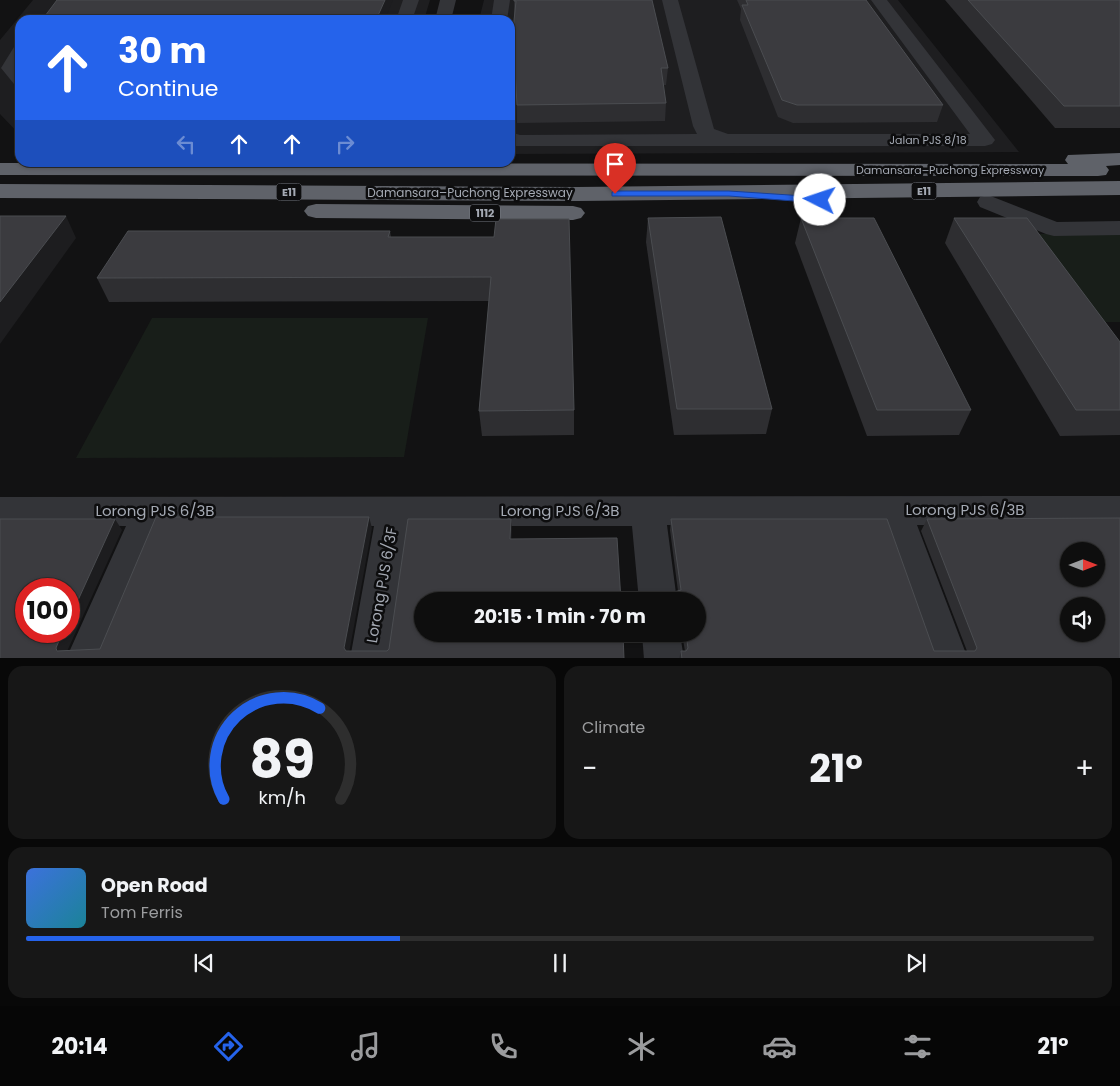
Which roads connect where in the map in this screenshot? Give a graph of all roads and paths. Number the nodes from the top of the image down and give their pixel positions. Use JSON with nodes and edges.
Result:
{"nodes":[{"id":1,"x":411,"y":0,"type":"edge"},
{"id":2,"x":448,"y":0,"type":"edge"},
{"id":3,"x":502,"y":0,"type":"edge"},
{"id":4,"x":670,"y":0,"type":"edge"},
{"id":5,"x":879,"y":0,"type":"edge"},
{"id":6,"x":406,"y":15,"type":"edge"},
{"id":7,"x":444,"y":15,"type":"edge"},
{"id":8,"x":500,"y":15,"type":"edge"},
{"id":9,"x":15,"y":60,"type":"edge"},
{"id":10,"x":15,"y":74,"type":"edge"},
{"id":11,"x":703,"y":126,"type":"junction"},
{"id":12,"x":515,"y":140,"type":"edge"},
{"id":13,"x":656,"y":141,"type":"junction"},
{"id":14,"x":726,"y":141,"type":"junction"},
{"id":15,"x":0,"y":157,"type":"edge"},
{"id":16,"x":15,"y":157,"type":"edge"},
{"id":17,"x":515,"y":159,"type":"edge"},
{"id":18,"x":1120,"y":159,"type":"edge"},
{"id":19,"x":0,"y":170,"type":"edge"},
{"id":20,"x":1120,"y":170,"type":"edge"},
{"id":21,"x":1120,"y":188,"type":"edge"},
{"id":22,"x":0,"y":191,"type":"edge"},
{"id":23,"x":729,"y":193,"type":"junction"},
{"id":24,"x":1120,"y":201,"type":"edge"},
{"id":25,"x":988,"y":202,"type":"junction"},
{"id":26,"x":856,"y":203,"type":"junction"},
{"id":27,"x":0,"y":209,"type":"edge"},
{"id":28,"x":1120,"y":228,"type":"edge"},
{"id":29,"x":894,"y":510,"type":"junction"},
{"id":30,"x":1120,"y":510,"type":"edge"},
{"id":31,"x":0,"y":511,"type":"edge"},
{"id":32,"x":150,"y":511,"type":"junction"},
{"id":33,"x":394,"y":512,"type":"junction"},
{"id":34,"x":648,"y":512,"type":"junction"},
{"id":35,"x":657,"y":592,"type":"edge"},
{"id":36,"x":662,"y":642,"type":"edge"},
{"id":37,"x":86,"y":658,"type":"edge"},
{"id":38,"x":370,"y":658,"type":"edge"},
{"id":39,"x":664,"y":658,"type":"edge"},
{"id":40,"x":948,"y":658,"type":"edge"}],
"edges":[{"from":1,"to":6,"type":"street"},
{"from":2,"to":7,"type":"street"},
{"from":3,"to":8,"type":"street"},
{"from":4,"to":11,"type":"street"},
{"from":5,"to":14,"type":"street","name":"Jalan PJS 8/18"},
{"from":9,"to":10,"type":"street"},
{"from":11,"to":13,"type":"street","name":"Jalan PJS 8/18"},
{"from":11,"to":14,"type":"street","name":"Jalan PJS 8/18"},
{"from":12,"to":13,"type":"street","name":"Jalan PJS 8/18"},
{"from":13,"to":14,"type":"street","name":"Jalan PJS 8/18"},
{"from":15,"to":16,"type":"highway"},
{"from":17,"to":18,"type":"highway"},
{"from":19,"to":20,"type":"highway","name":"Damansara–Puchong Expressway","number":"E11"},
{"from":21,"to":23,"type":"highway","name":"Damansara–Puchong Expressway","number":"E11"},
{"from":22,"to":23,"type":"highway","name":"Damansara–Puchong Expressway","number":"E11"},
{"from":23,"to":26,"type":"highway"},
{"from":24,"to":25,"type":"highway"},
{"from":25,"to":26,"type":"highway"},
{"from":25,"to":28,"type":"street"},
{"from":26,"to":27,"type":"highway","number":"1112"},
{"from":29,"to":30,"type":"street","name":"Lorong PJS 6/3B"},
{"from":29,"to":34,"type":"street","name":"Lorong PJS 6/3B"},
{"from":29,"to":40,"type":"street"},
{"from":31,"to":32,"type":"street","name":"Lorong PJS 6/3B"},
{"from":32,"to":33,"type":"street","name":"Lorong PJS 6/3B"},
{"from":32,"to":37,"type":"street"},
{"from":33,"to":34,"type":"street","name":"Lorong PJS 6/3B"},
{"from":33,"to":38,"type":"street","name":"Lorong PJS 6/3F"},
{"from":34,"to":35,"type":"street"},
{"from":36,"to":39,"type":"street"}]}
